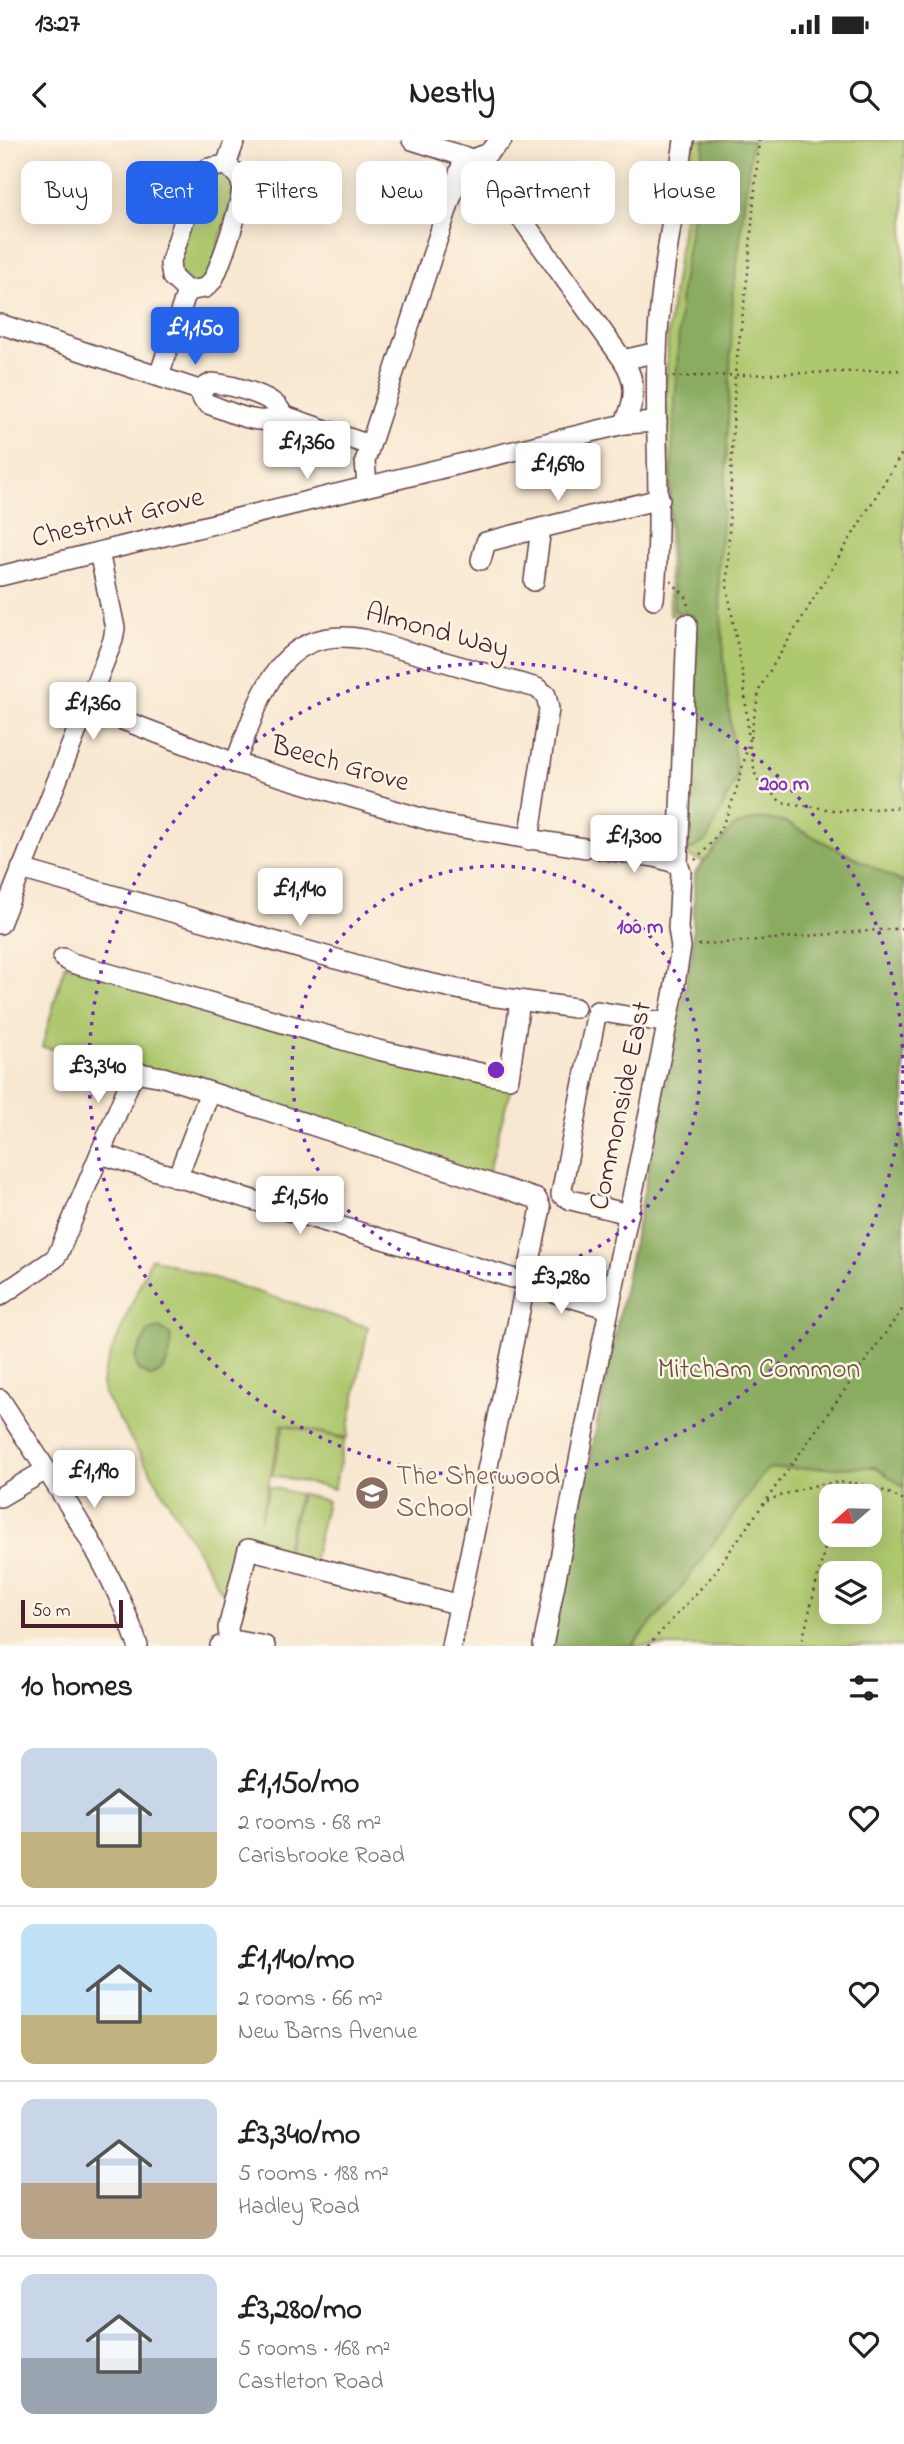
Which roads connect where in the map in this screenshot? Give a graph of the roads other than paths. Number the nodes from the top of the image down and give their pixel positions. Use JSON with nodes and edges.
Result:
{"nodes":[{"id":1,"x":234,"y":140,"type":"edge"},
{"id":2,"x":412,"y":140,"type":"edge"},
{"id":3,"x":502,"y":140,"type":"edge"},
{"id":4,"x":684,"y":140,"type":"edge"},
{"id":5,"x":471,"y":158,"type":"junction"},
{"id":6,"x":226,"y":165,"type":"junction"},
{"id":7,"x":187,"y":291,"type":"junction"},
{"id":8,"x":0,"y":324,"type":"edge"},
{"id":9,"x":657,"y":352,"type":"junction"},
{"id":10,"x":623,"y":360,"type":"junction"},
{"id":11,"x":159,"y":376,"type":"junction"},
{"id":12,"x":657,"y":422,"type":"junction"},
{"id":13,"x":624,"y":424,"type":"junction"},
{"id":14,"x":369,"y":445,"type":"junction"},
{"id":15,"x":367,"y":486,"type":"junction"},
{"id":16,"x":660,"y":499,"type":"junction"},
{"id":17,"x":541,"y":528,"type":"junction"},
{"id":18,"x":99,"y":552,"type":"junction"},
{"id":19,"x":481,"y":560,"type":"dead end"},
{"id":20,"x":0,"y":576,"type":"edge"},
{"id":21,"x":534,"y":581,"type":"dead end"},
{"id":22,"x":654,"y":599,"type":"dead end"},
{"id":23,"x":687,"y":624,"type":"road end"},
{"id":24,"x":86,"y":706,"type":"junction"},
{"id":25,"x":235,"y":763,"type":"junction"},
{"id":26,"x":529,"y":840,"type":"junction"},
{"id":27,"x":679,"y":868,"type":"junction"},
{"id":28,"x":21,"y":869,"type":"junction"},
{"id":29,"x":0,"y":924,"type":"edge"},
{"id":30,"x":63,"y":958,"type":"dead end"},
{"id":31,"x":520,"y":1001,"type":"junction"},
{"id":32,"x":575,"y":1008,"type":"dead end"},
{"id":33,"x":668,"y":1023,"type":"junction"},
{"id":34,"x":210,"y":1092,"type":"junction"},
{"id":35,"x":100,"y":1154,"type":"junction"},
{"id":36,"x":504,"y":1176,"type":"dead end"},
{"id":37,"x":177,"y":1178,"type":"junction"},
{"id":38,"x":561,"y":1194,"type":"junction"},
{"id":39,"x":629,"y":1214,"type":"junction"},
{"id":40,"x":519,"y":1281,"type":"junction"},
{"id":41,"x":0,"y":1296,"type":"edge"},
{"id":42,"x":609,"y":1309,"type":"junction"},
{"id":43,"x":0,"y":1399,"type":"edge"},
{"id":44,"x":46,"y":1470,"type":"junction"},
{"id":45,"x":0,"y":1497,"type":"edge"},
{"id":46,"x":460,"y":1605,"type":"junction"},
{"id":47,"x":226,"y":1645,"type":"edge"},
{"id":48,"x":138,"y":1646,"type":"edge"},
{"id":49,"x":265,"y":1646,"type":"edge"},
{"id":50,"x":451,"y":1646,"type":"edge"},
{"id":51,"x":543,"y":1646,"type":"edge"}],
"edges":[{"from":1,"to":6,"type":"street"},
{"from":2,"to":5,"type":"street"},
{"from":3,"to":5,"type":"street"},
{"from":4,"to":9,"type":"street"},
{"from":5,"to":10,"type":"street"},
{"from":5,"to":14,"type":"street"},
{"from":6,"to":7,"type":"street"},
{"from":6,"to":7,"type":"street"},
{"from":7,"to":11,"type":"street"},
{"from":8,"to":11,"type":"street"},
{"from":9,"to":10,"type":"street"},
{"from":9,"to":12,"type":"street"},
{"from":10,"to":13,"type":"street"},
{"from":11,"to":14,"type":"street"},
{"from":12,"to":13,"type":"street","name":"Chestnut Grove"},
{"from":12,"to":16,"type":"street"},
{"from":13,"to":15,"type":"street","name":"Chestnut Grove"},
{"from":14,"to":15,"type":"street"},
{"from":15,"to":18,"type":"street","name":"Chestnut Grove"},
{"from":16,"to":17,"type":"street"},
{"from":16,"to":22,"type":"street"},
{"from":17,"to":19,"type":"street"},
{"from":17,"to":21,"type":"street"},
{"from":18,"to":20,"type":"street","name":"Chestnut Grove"},
{"from":18,"to":24,"type":"street"},
{"from":23,"to":27,"type":"street","name":"Commonside East"},
{"from":24,"to":25,"type":"street","name":"Beech Grove"},
{"from":24,"to":28,"type":"street"},
{"from":25,"to":26,"type":"street","name":"Beech Grove"},
{"from":25,"to":26,"type":"street","name":"Almond Way"},
{"from":26,"to":27,"type":"street","name":"Beech Grove"},
{"from":27,"to":33,"type":"street","name":"Commonside East"},
{"from":28,"to":29,"type":"street"},
{"from":28,"to":31,"type":"street"},
{"from":30,"to":31,"type":"street"},
{"from":31,"to":32,"type":"street"},
{"from":33,"to":38,"type":"street"},
{"from":33,"to":39,"type":"street","name":"Commonside East"},
{"from":34,"to":35,"type":"street"},
{"from":34,"to":37,"type":"street"},
{"from":34,"to":40,"type":"street"},
{"from":35,"to":37,"type":"street"},
{"from":35,"to":41,"type":"street"},
{"from":36,"to":38,"type":"street"},
{"from":37,"to":40,"type":"street"},
{"from":38,"to":39,"type":"street"},
{"from":39,"to":42,"type":"street","name":"Commonside East"},
{"from":40,"to":42,"type":"street"},
{"from":40,"to":46,"type":"street"},
{"from":42,"to":51,"type":"street","name":"Commonside East"},
{"from":43,"to":44,"type":"street"},
{"from":44,"to":45,"type":"street"},
{"from":44,"to":48,"type":"street"},
{"from":46,"to":47,"type":"street"},
{"from":46,"to":50,"type":"street"},
{"from":47,"to":49,"type":"street"}]}
